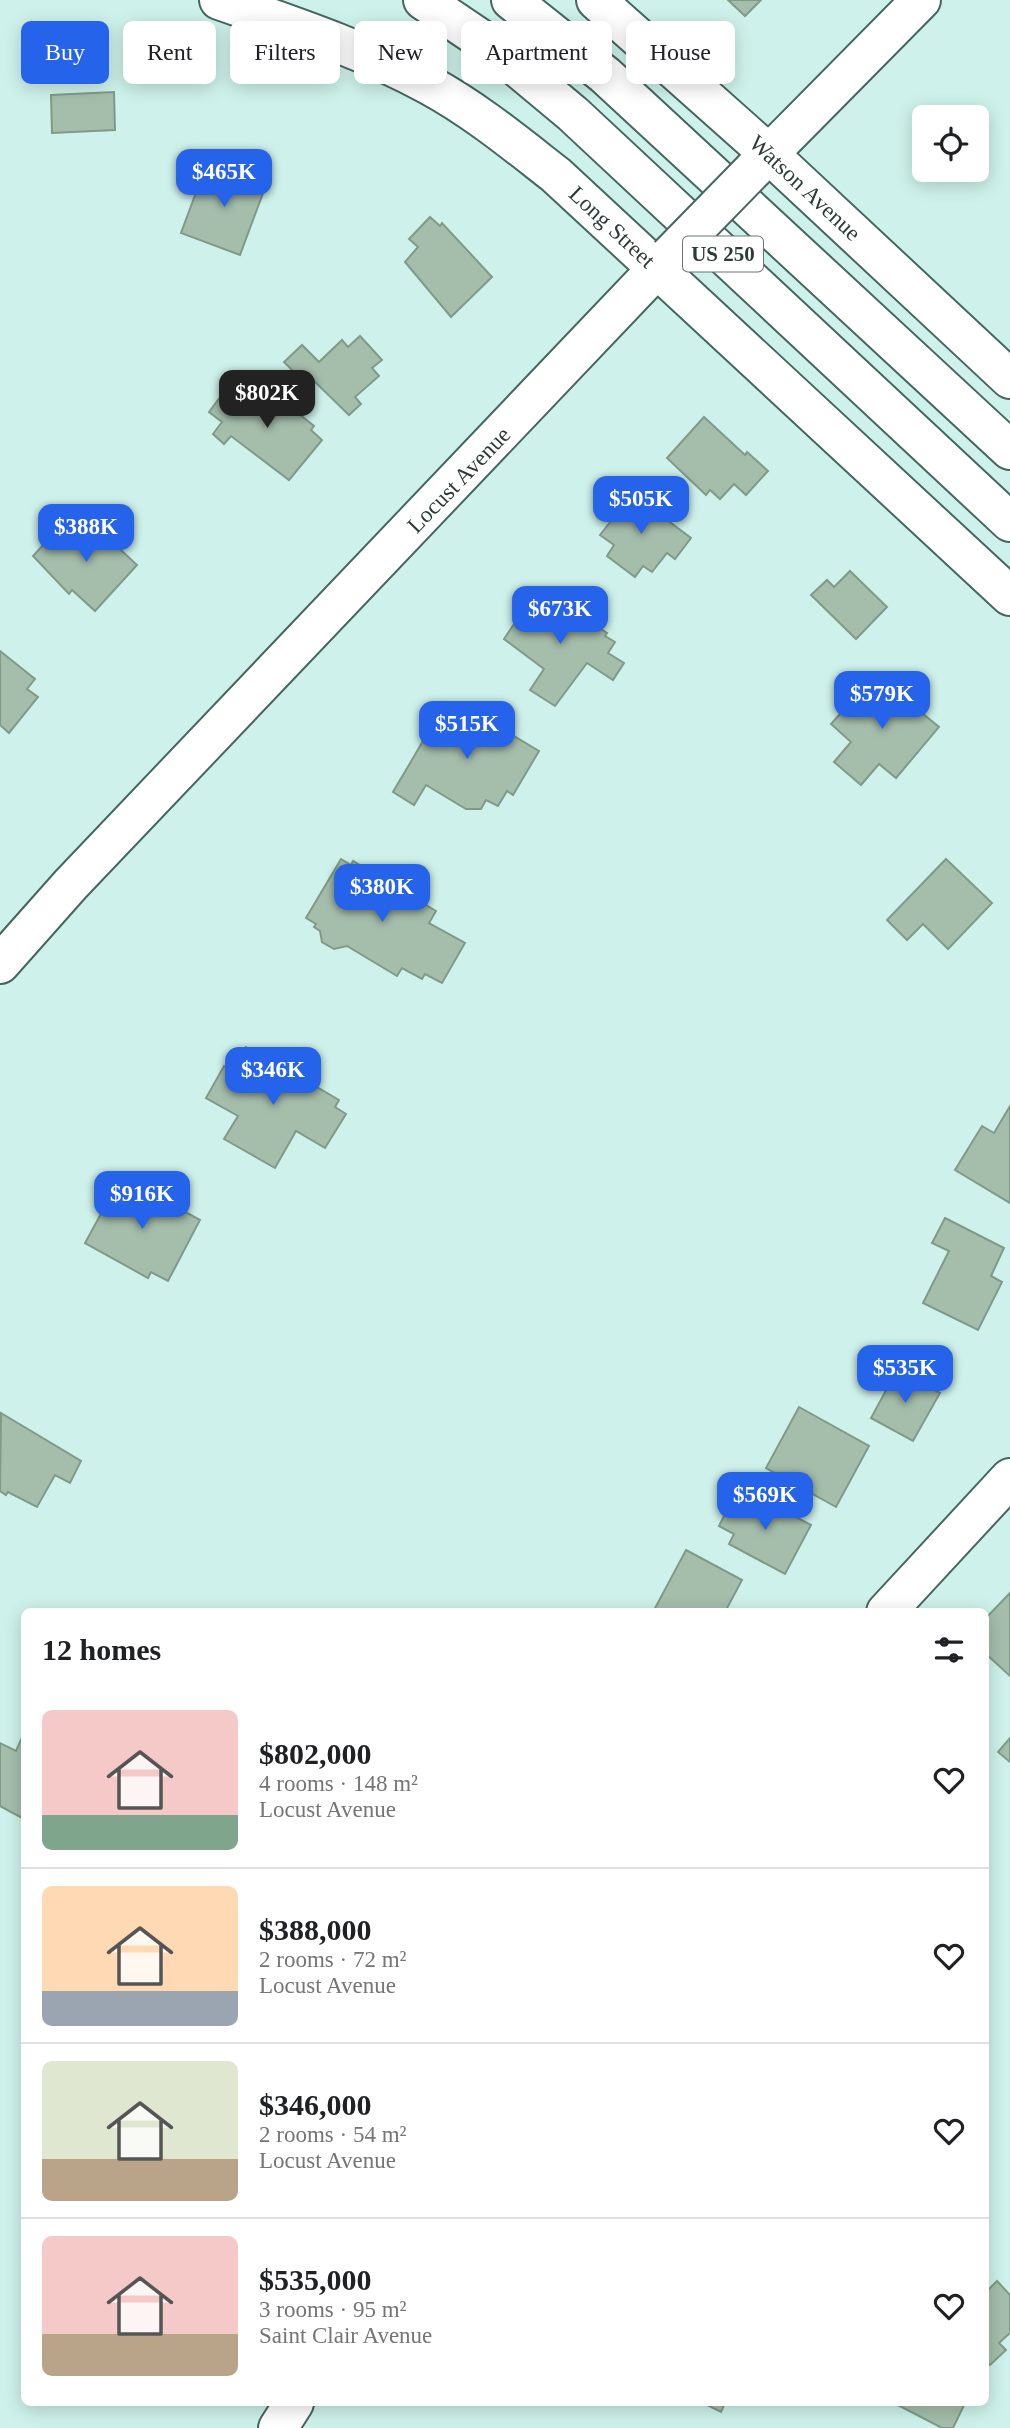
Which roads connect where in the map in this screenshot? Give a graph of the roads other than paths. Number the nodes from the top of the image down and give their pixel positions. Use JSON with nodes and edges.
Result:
{"nodes":[{"id":1,"x":219,"y":0,"type":"edge"},
{"id":2,"x":423,"y":0,"type":"edge"},
{"id":3,"x":511,"y":0,"type":"edge"},
{"id":4,"x":596,"y":0,"type":"edge"},
{"id":5,"x":921,"y":0,"type":"edge"},
{"id":6,"x":761,"y":162,"type":"junction"},
{"id":7,"x":663,"y":263,"type":"junction"},
{"id":8,"x":1010,"y":379,"type":"edge"},
{"id":9,"x":1010,"y":450,"type":"edge"},
{"id":10,"x":1010,"y":522,"type":"edge"},
{"id":11,"x":1010,"y":596,"type":"edge"},
{"id":12,"x":0,"y":964,"type":"edge"},
{"id":13,"x":1010,"y":1478,"type":"edge"},
{"id":14,"x":890,"y":1608,"type":"edge"},
{"id":15,"x":292,"y":2406,"type":"edge"},
{"id":16,"x":278,"y":2428,"type":"edge"}],
"edges":[{"from":1,"to":7,"type":"main road","name":"Long Street"},
{"from":2,"to":10,"type":"main road","number":"US 250"},
{"from":3,"to":9,"type":"main road","number":"US 250"},
{"from":4,"to":6,"type":"main road","name":"Watson Avenue"},
{"from":5,"to":6,"type":"main road","name":"Locust Avenue"},
{"from":6,"to":7,"type":"main road","name":"Locust Avenue","bridge":true},
{"from":6,"to":8,"type":"main road","name":"Watson Avenue"},
{"from":7,"to":11,"type":"main road","name":"Long Street"},
{"from":7,"to":12,"type":"main road","name":"Locust Avenue"},
{"from":13,"to":14,"type":"main road"},
{"from":15,"to":16,"type":"main road"}]}
